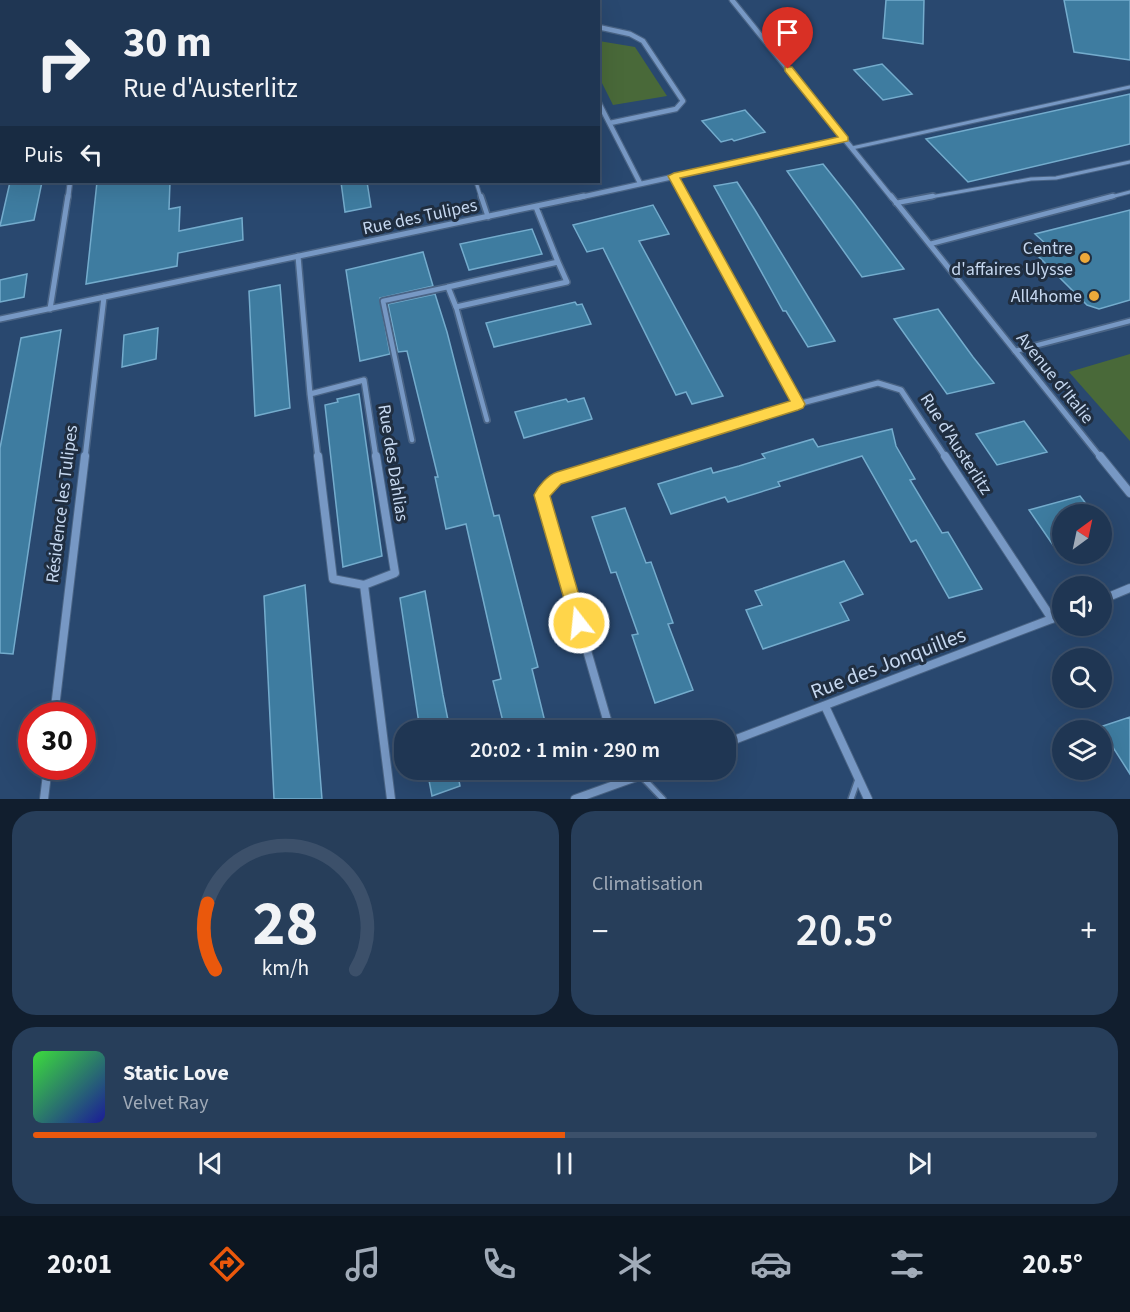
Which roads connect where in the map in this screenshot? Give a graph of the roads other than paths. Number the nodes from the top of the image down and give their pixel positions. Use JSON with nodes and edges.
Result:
{"nodes":[{"id":1,"x":732,"y":0,"type":"edge"},
{"id":2,"x":600,"y":27,"type":"edge"},
{"id":3,"x":1130,"y":87,"type":"edge"},
{"id":4,"x":600,"y":105,"type":"edge"},
{"id":5,"x":610,"y":123,"type":"junction"},
{"id":6,"x":844,"y":139,"type":"junction"},
{"id":7,"x":852,"y":148,"type":"junction"},
{"id":8,"x":1130,"y":162,"type":"edge"},
{"id":9,"x":674,"y":176,"type":"junction"},
{"id":10,"x":70,"y":183,"type":"edge"},
{"id":11,"x":476,"y":183,"type":"edge"},
{"id":12,"x":640,"y":183,"type":"junction"},
{"id":13,"x":1130,"y":192,"type":"edge"},
{"id":14,"x":896,"y":203,"type":"junction"},
{"id":15,"x":536,"y":207,"type":"junction"},
{"id":16,"x":488,"y":217,"type":"junction"},
{"id":17,"x":930,"y":244,"type":"junction"},
{"id":18,"x":298,"y":256,"type":"junction"},
{"id":19,"x":558,"y":262,"type":"junction"},
{"id":20,"x":448,"y":287,"type":"junction"},
{"id":21,"x":104,"y":297,"type":"junction"},
{"id":22,"x":456,"y":307,"type":"junction"},
{"id":23,"x":50,"y":309,"type":"junction"},
{"id":24,"x":0,"y":319,"type":"edge"},
{"id":25,"x":1130,"y":321,"type":"edge"},
{"id":26,"x":1015,"y":351,"type":"junction"},
{"id":27,"x":310,"y":394,"type":"junction"},
{"id":28,"x":798,"y":404,"type":"junction"},
{"id":29,"x":487,"y":420,"type":"dead end"},
{"id":30,"x":412,"y":440,"type":"dead end"},
{"id":31,"x":1130,"y":493,"type":"edge"},
{"id":32,"x":364,"y":585,"type":"junction"},
{"id":33,"x":1130,"y":588,"type":"edge"},
{"id":34,"x":1112,"y":595,"type":"edge"},
{"id":35,"x":1052,"y":619,"type":"joint"},
{"id":36,"x":56,"y":702,"type":"edge"},
{"id":37,"x":825,"y":706,"type":"junction"},
{"id":38,"x":607,"y":720,"type":"edge"},
{"id":39,"x":736,"y":739,"type":"edge"},
{"id":40,"x":858,"y":778,"type":"junction"},
{"id":41,"x":46,"y":780,"type":"edge"},
{"id":42,"x":645,"y":780,"type":"edge"},
{"id":43,"x":625,"y":781,"type":"edge"},
{"id":44,"x":44,"y":799,"type":"edge"},
{"id":45,"x":391,"y":799,"type":"edge"},
{"id":46,"x":575,"y":799,"type":"edge"},
{"id":47,"x":663,"y":799,"type":"edge"},
{"id":48,"x":851,"y":799,"type":"edge"},
{"id":49,"x":868,"y":799,"type":"edge"}],
"edges":[{"from":1,"to":6,"type":"street","name":"Avenue d'Italie"},
{"from":2,"to":5,"type":"street"},
{"from":3,"to":7,"type":"lane"},
{"from":4,"to":5,"type":"street"},
{"from":5,"to":12,"type":"street"},
{"from":6,"to":7,"type":"street","name":"Avenue d'Italie"},
{"from":6,"to":9,"type":"street","name":"Rue des Tulipes"},
{"from":7,"to":14,"type":"street","name":"Avenue d'Italie"},
{"from":8,"to":14,"type":"lane"},
{"from":9,"to":12,"type":"street","name":"Rue des Tulipes"},
{"from":9,"to":28,"type":"street"},
{"from":10,"to":23,"type":"street"},
{"from":11,"to":16,"type":"lane"},
{"from":12,"to":15,"type":"street","name":"Rue des Tulipes"},
{"from":13,"to":17,"type":"lane"},
{"from":14,"to":17,"type":"street","name":"Avenue d'Italie"},
{"from":15,"to":16,"type":"street","name":"Rue des Tulipes"},
{"from":15,"to":19,"type":"street"},
{"from":16,"to":18,"type":"street","name":"Rue des Tulipes"},
{"from":17,"to":26,"type":"street","name":"Avenue d'Italie"},
{"from":18,"to":21,"type":"street","name":"Rue des Tulipes"},
{"from":18,"to":27,"type":"street"},
{"from":19,"to":20,"type":"street"},
{"from":19,"to":22,"type":"street"},
{"from":20,"to":22,"type":"street"},
{"from":20,"to":30,"type":"lane"},
{"from":21,"to":23,"type":"street","name":"Rue des Tulipes"},
{"from":21,"to":36,"type":"street","name":"Résidence les Tulipes"},
{"from":22,"to":29,"type":"lane"},
{"from":23,"to":24,"type":"street","name":"Rue des Tulipes"},
{"from":25,"to":26,"type":"lane"},
{"from":26,"to":31,"type":"street","name":"Avenue d'Italie"},
{"from":27,"to":32,"type":"street"},
{"from":27,"to":32,"type":"street","name":"Rue des Dahlias"},
{"from":28,"to":35,"type":"street","name":"Rue d'Austerlitz"},
{"from":28,"to":38,"type":"street","name":"Rue d'Austerlitz"},
{"from":32,"to":45,"type":"street"},
{"from":33,"to":34,"type":"street"},
{"from":35,"to":37,"type":"street","name":"Rue des Jonquilles"},
{"from":37,"to":39,"type":"street","name":"Rue des Jonquilles"},
{"from":37,"to":40,"type":"street"},
{"from":40,"to":48,"type":"lane"},
{"from":40,"to":49,"type":"street"},
{"from":41,"to":44,"type":"street"},
{"from":42,"to":47,"type":"lane"},
{"from":43,"to":46,"type":"street"}]}
